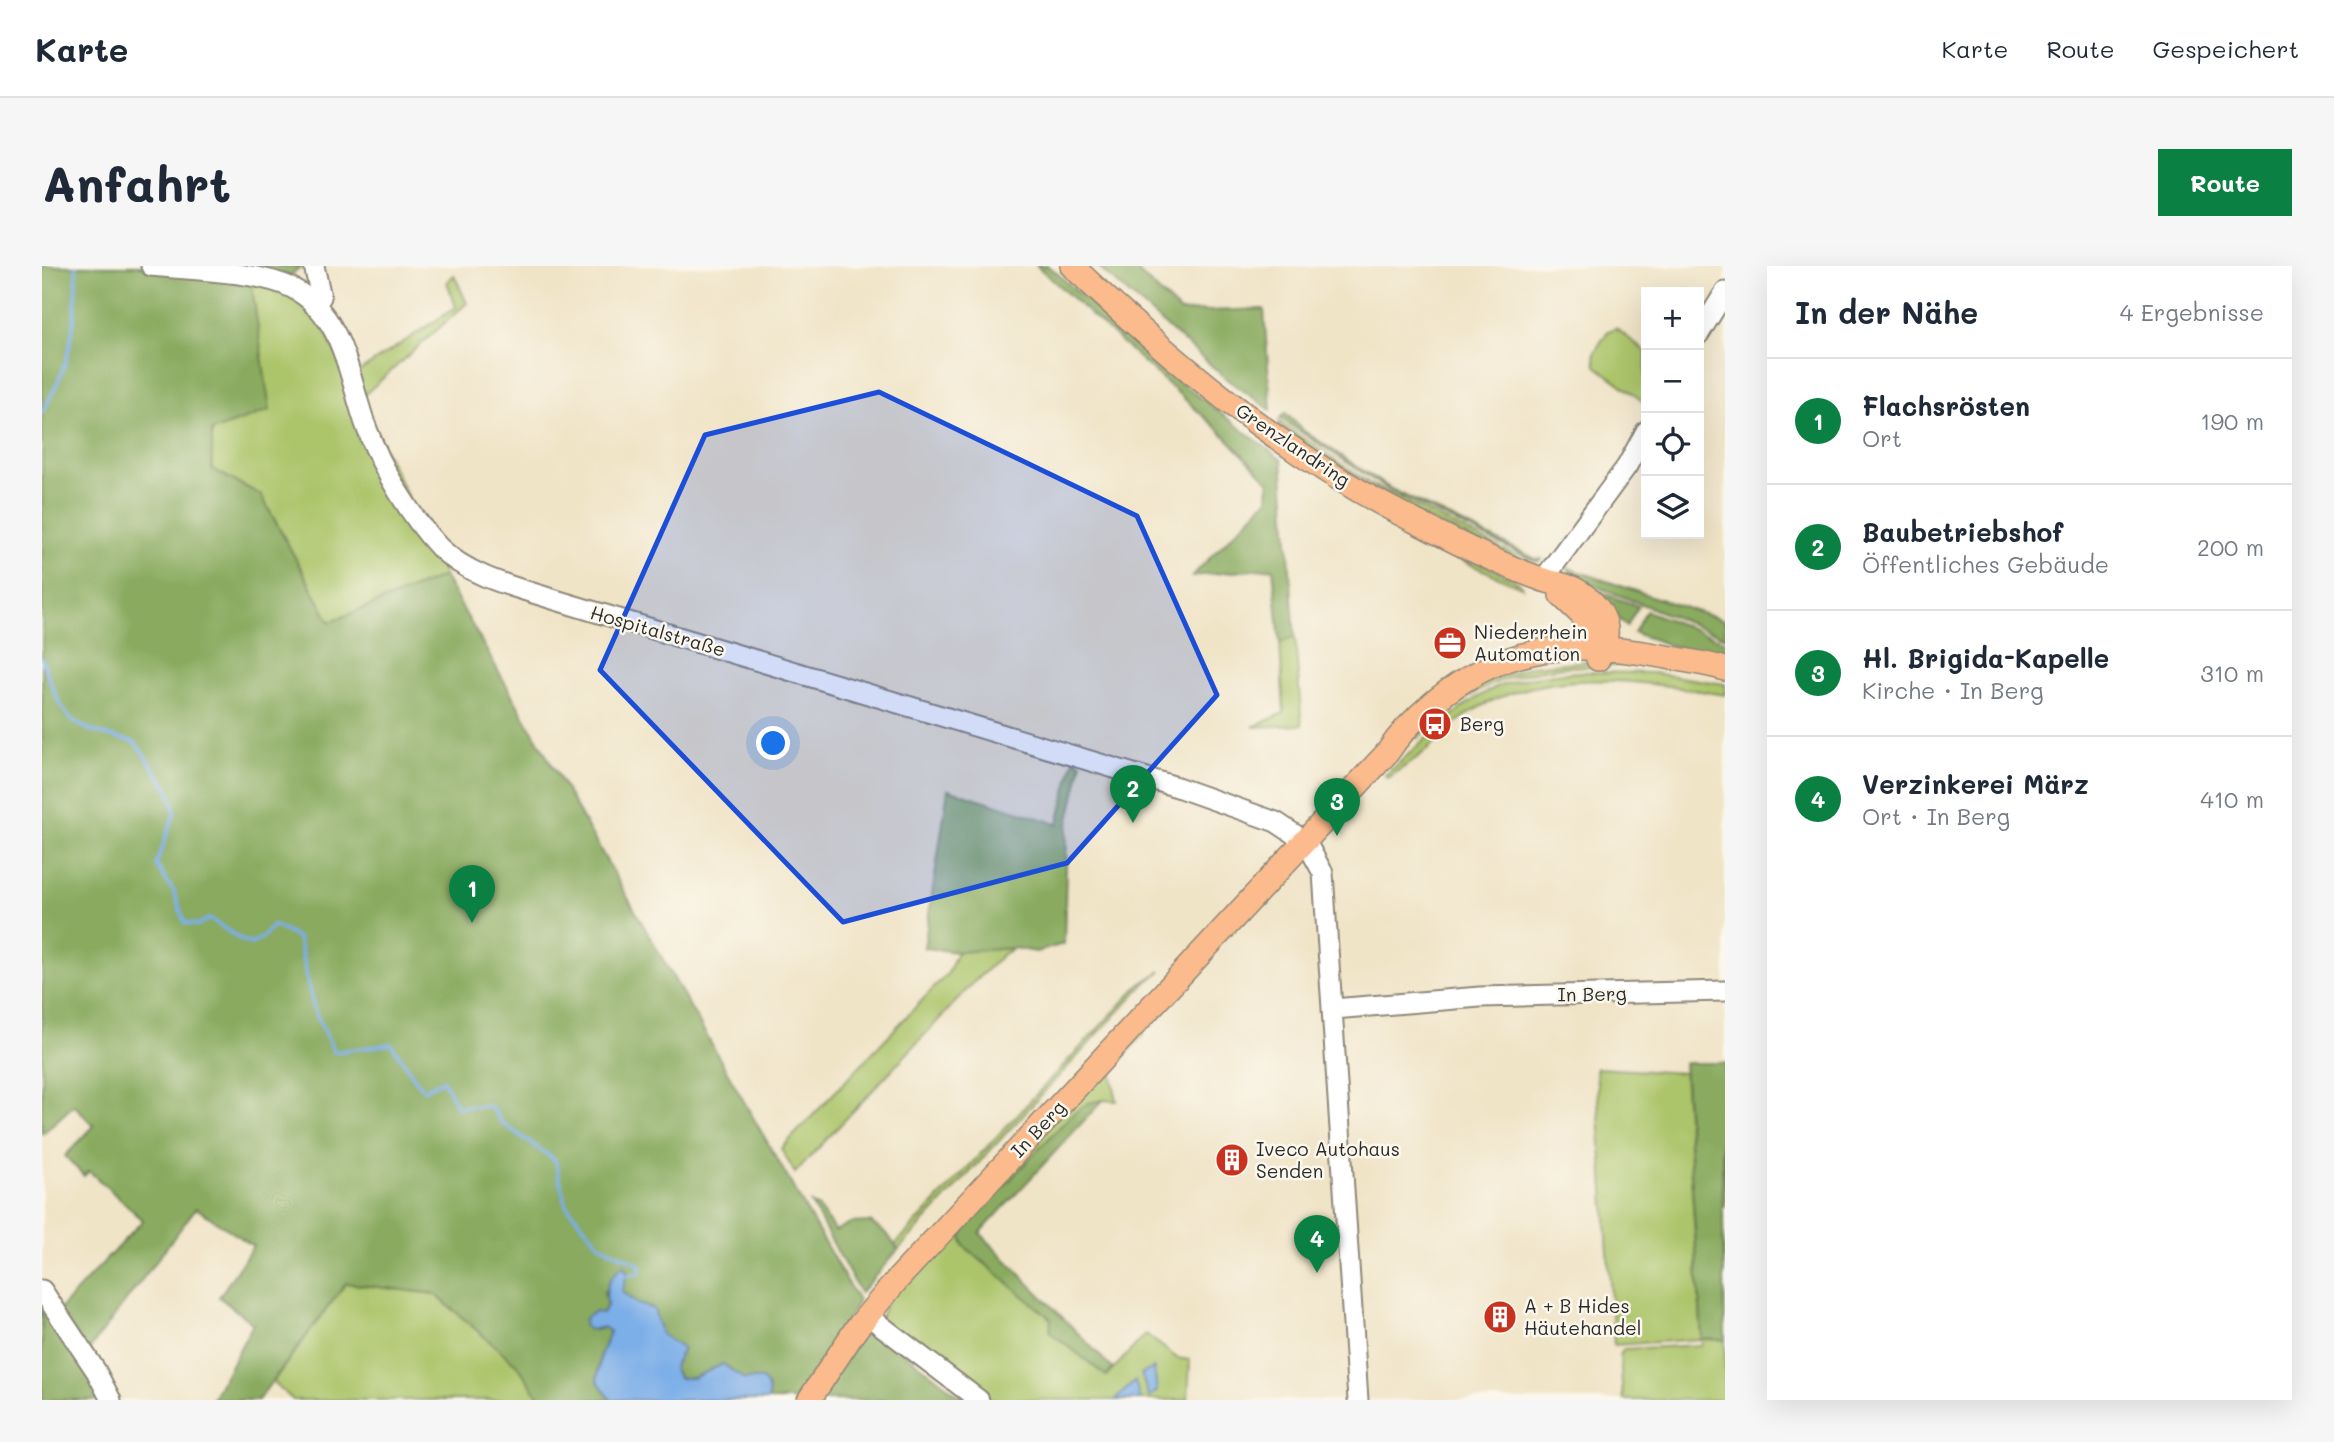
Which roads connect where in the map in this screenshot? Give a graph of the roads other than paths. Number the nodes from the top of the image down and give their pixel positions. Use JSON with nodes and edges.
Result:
{"nodes":[{"id":1,"x":151,"y":266,"type":"edge"},
{"id":2,"x":1072,"y":266,"type":"edge"},
{"id":3,"x":314,"y":267,"type":"edge"},
{"id":4,"x":293,"y":288,"type":"junction"},
{"id":5,"x":1725,"y":292,"type":"edge"},
{"id":6,"x":314,"y":305,"type":"junction"},
{"id":7,"x":1704,"y":326,"type":"edge"},
{"id":8,"x":1641,"y":440,"type":"edge"},
{"id":9,"x":1543,"y":580,"type":"junction"},
{"id":10,"x":1605,"y":621,"type":"junction"},
{"id":11,"x":1599,"y":651,"type":"junction"},
{"id":12,"x":1690,"y":662,"type":"junction"},
{"id":13,"x":1725,"y":669,"type":"edge"},
{"id":14,"x":1725,"y":675,"type":"edge"},
{"id":15,"x":1306,"y":842,"type":"junction"},
{"id":16,"x":1725,"y":991,"type":"edge"},
{"id":17,"x":1333,"y":1009,"type":"junction"},
{"id":18,"x":42,"y":1290,"type":"edge"},
{"id":19,"x":867,"y":1315,"type":"junction"},
{"id":20,"x":111,"y":1400,"type":"edge"},
{"id":21,"x":810,"y":1400,"type":"edge"},
{"id":22,"x":979,"y":1400,"type":"edge"},
{"id":23,"x":1358,"y":1400,"type":"edge"}],
"edges":[{"from":1,"to":4,"type":"street","name":"Hospitalstraße"},
{"from":2,"to":9,"type":"main road","name":"Grenzlandring"},
{"from":3,"to":4,"type":"street"},
{"from":3,"to":6,"type":"street"},
{"from":4,"to":6,"type":"street","name":"Hospitalstraße"},
{"from":5,"to":7,"type":"street"},
{"from":6,"to":15,"type":"street","name":"Hospitalstraße"},
{"from":8,"to":9,"type":"street"},
{"from":9,"to":10,"type":"main road","name":"Grenzlandring"},
{"from":9,"to":11,"type":"main road","name":"Grenzlandring"},
{"from":10,"to":11,"type":"main road"},
{"from":10,"to":12,"type":"main road","name":"Grenzlandring"},
{"from":11,"to":12,"type":"main road"},
{"from":11,"to":14,"type":"main road"},
{"from":11,"to":15,"type":"main road","name":"In Berg"},
{"from":12,"to":13,"type":"main road"},
{"from":15,"to":17,"type":"street"},
{"from":15,"to":19,"type":"main road","name":"In Berg"},
{"from":16,"to":17,"type":"street","name":"In Berg"},
{"from":17,"to":23,"type":"street"},
{"from":18,"to":20,"type":"street"},
{"from":19,"to":21,"type":"main road","name":"In Berg"},
{"from":19,"to":22,"type":"street"}]}
